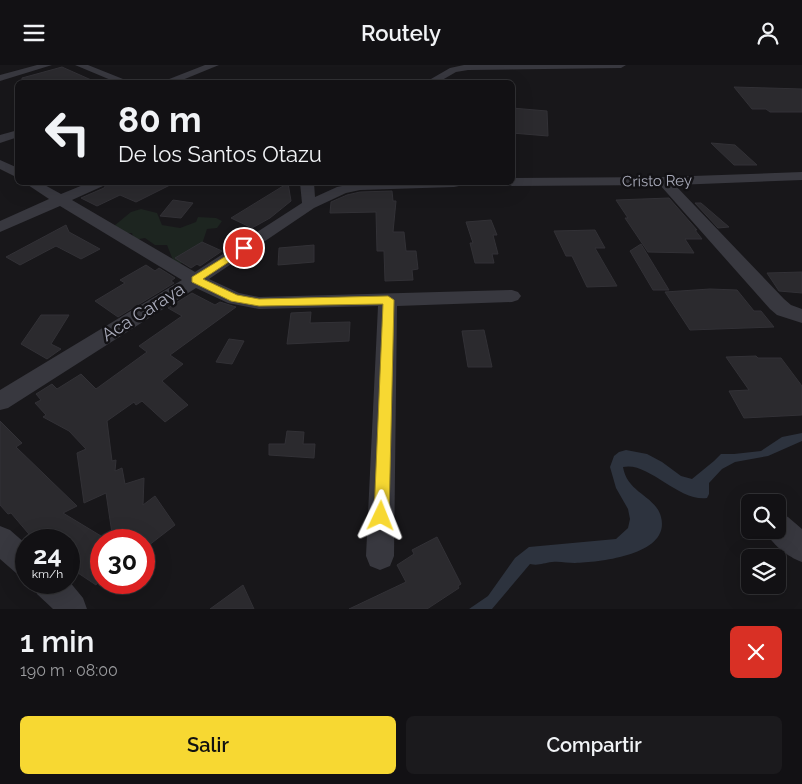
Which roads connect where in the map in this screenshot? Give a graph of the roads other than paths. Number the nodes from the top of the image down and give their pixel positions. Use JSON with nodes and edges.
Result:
{"nodes":[{"id":1,"x":47,"y":65,"type":"edge"},
{"id":2,"x":80,"y":65,"type":"edge"},
{"id":3,"x":214,"y":65,"type":"edge"},
{"id":4,"x":621,"y":65,"type":"edge"},
{"id":5,"x":0,"y":78,"type":"edge"},
{"id":6,"x":120,"y":80,"type":"edge"},
{"id":7,"x":172,"y":80,"type":"edge"},
{"id":8,"x":435,"y":80,"type":"edge"},
{"id":9,"x":15,"y":134,"type":"edge"},
{"id":10,"x":0,"y":139,"type":"edge"},
{"id":11,"x":0,"y":163,"type":"edge"},
{"id":12,"x":15,"y":172,"type":"edge"},
{"id":13,"x":802,"y":175,"type":"edge"},
{"id":14,"x":664,"y":181,"type":"junction"},
{"id":15,"x":515,"y":182,"type":"edge"},
{"id":16,"x":36,"y":185,"type":"edge"},
{"id":17,"x":93,"y":185,"type":"edge"},
{"id":18,"x":308,"y":185,"type":"edge"},
{"id":19,"x":391,"y":185,"type":"edge"},
{"id":20,"x":60,"y":199,"type":"junction"},
{"id":21,"x":309,"y":205,"type":"junction"},
{"id":22,"x":0,"y":227,"type":"edge"},
{"id":23,"x":195,"y":280,"type":"junction"},
{"id":24,"x":512,"y":296,"type":"dead end"},
{"id":25,"x":388,"y":300,"type":"junction"},
{"id":26,"x":802,"y":316,"type":"edge"},
{"id":27,"x":0,"y":401,"type":"edge"},
{"id":28,"x":786,"y":534,"type":"edge"},
{"id":29,"x":0,"y":540,"type":"edge"},
{"id":30,"x":802,"y":548,"type":"edge"},
{"id":31,"x":15,"y":553,"type":"edge"},
{"id":32,"x":380,"y":556,"type":"dead end"},
{"id":33,"x":58,"y":594,"type":"edge"},
{"id":34,"x":72,"y":609,"type":"edge"}],
"edges":[{"from":1,"to":5,"type":"street"},
{"from":2,"to":6,"type":"street"},
{"from":3,"to":7,"type":"street"},
{"from":4,"to":8,"type":"street"},
{"from":9,"to":10,"type":"street"},
{"from":11,"to":12,"type":"street"},
{"from":13,"to":14,"type":"street","name":"Cristo Rey"},
{"from":14,"to":15,"type":"street","name":"Cristo Rey"},
{"from":14,"to":26,"type":"street"},
{"from":16,"to":20,"type":"street"},
{"from":17,"to":20,"type":"street"},
{"from":18,"to":21,"type":"street"},
{"from":19,"to":21,"type":"street"},
{"from":20,"to":22,"type":"street"},
{"from":20,"to":23,"type":"street"},
{"from":21,"to":23,"type":"street","name":"Aca Caraya"},
{"from":23,"to":25,"type":"street"},
{"from":23,"to":27,"type":"street","name":"Aca Caraya"},
{"from":24,"to":25,"type":"street"},
{"from":25,"to":32,"type":"street"},
{"from":28,"to":30,"type":"street"},
{"from":29,"to":31,"type":"street"},
{"from":33,"to":34,"type":"street"}]}
